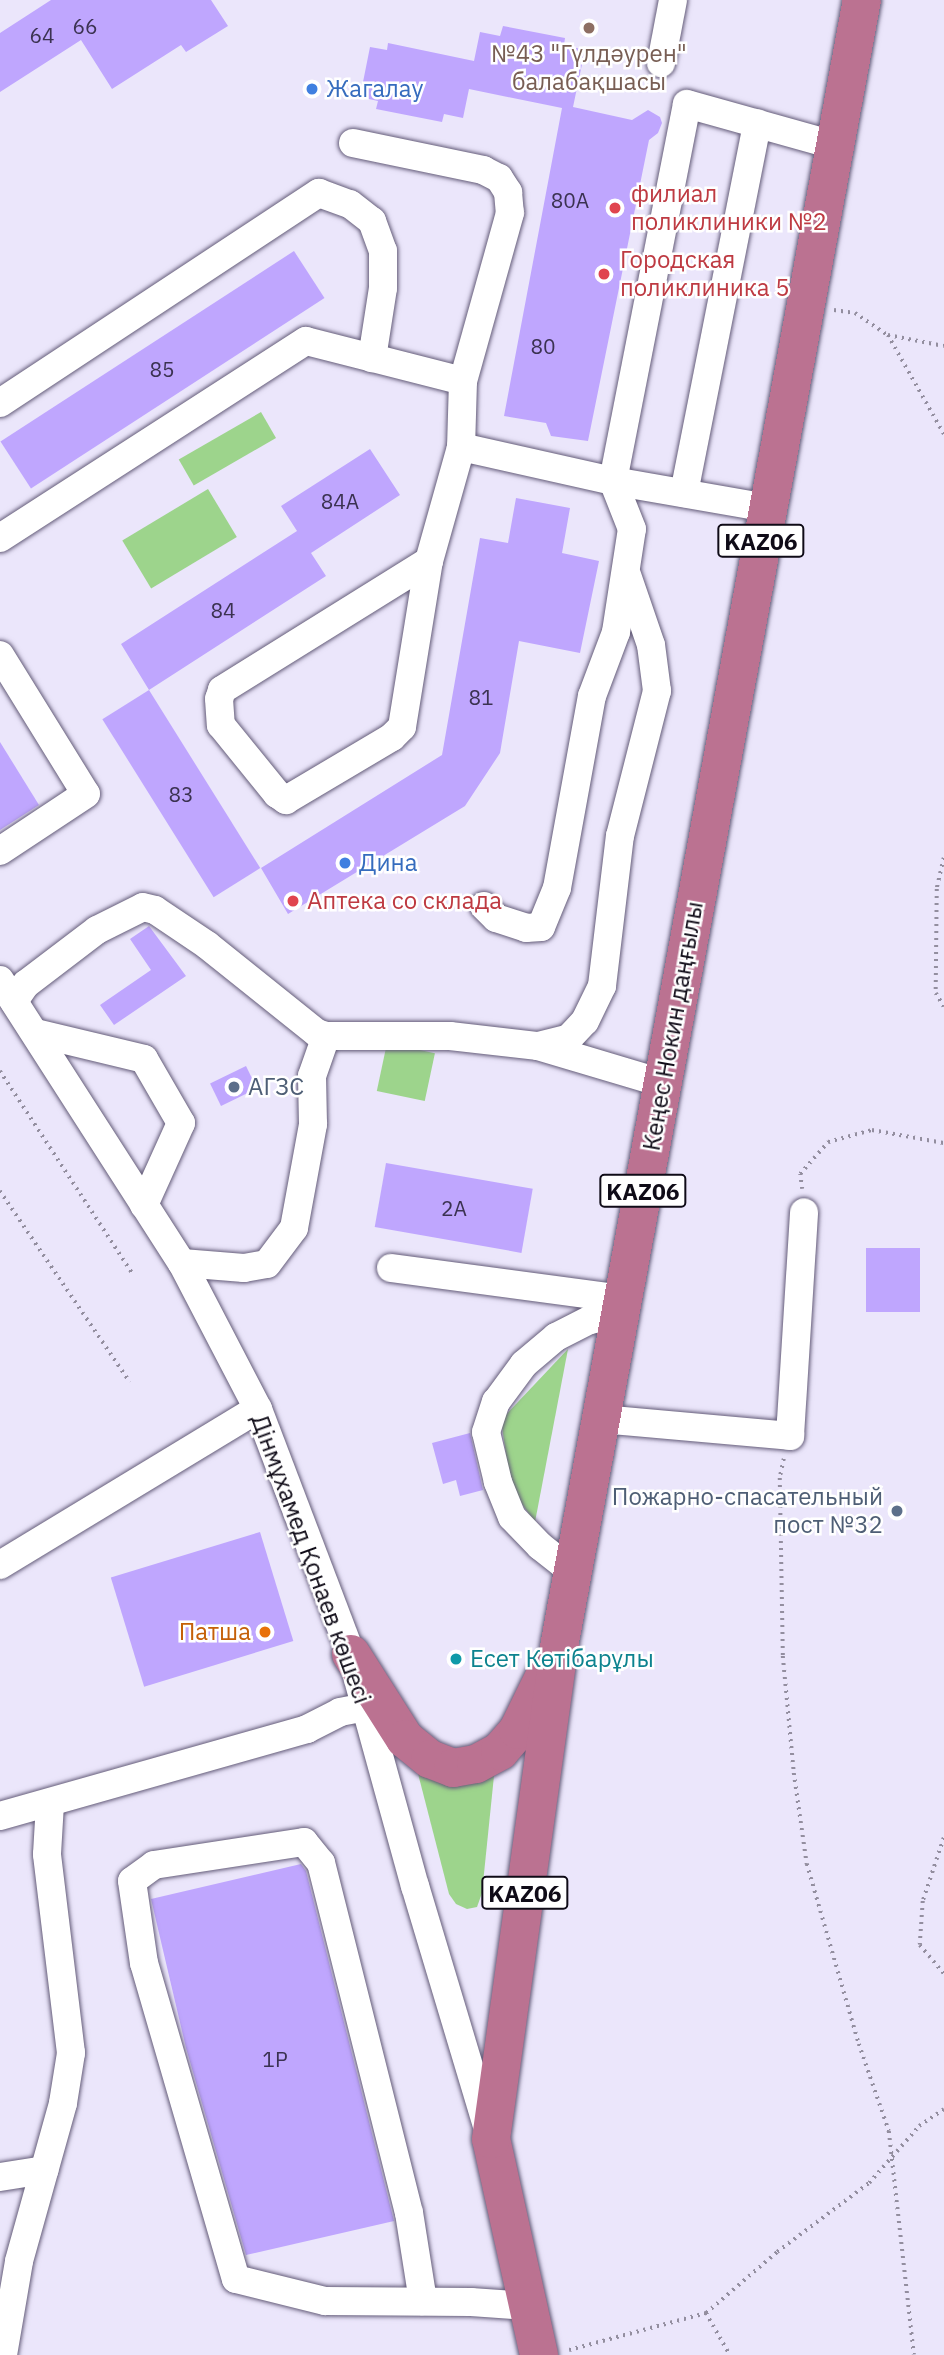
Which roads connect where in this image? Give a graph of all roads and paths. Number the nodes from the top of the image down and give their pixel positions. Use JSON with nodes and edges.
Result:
{"nodes":[{"id":1,"x":673,"y":0,"type":"edge"},
{"id":2,"x":862,"y":0,"type":"edge"},
{"id":3,"x":661,"y":63,"type":"dead end"},
{"id":4,"x":757,"y":123,"type":"junction"},
{"id":5,"x":353,"y":143,"type":"dead end"},
{"id":6,"x":834,"y":145,"type":"junction"},
{"id":7,"x":804,"y":306,"type":"junction"},
{"id":8,"x":888,"y":335,"type":"junction"},
{"id":9,"x":944,"y":346,"type":"edge"},
{"id":10,"x":372,"y":358,"type":"junction"},
{"id":11,"x":463,"y":381,"type":"junction"},
{"id":12,"x":0,"y":403,"type":"edge"},
{"id":13,"x":944,"y":434,"type":"edge"},
{"id":14,"x":461,"y":447,"type":"junction"},
{"id":15,"x":613,"y":481,"type":"junction"},
{"id":16,"x":684,"y":493,"type":"junction"},
{"id":17,"x":767,"y":508,"type":"junction"},
{"id":18,"x":0,"y":538,"type":"edge"},
{"id":19,"x":429,"y":561,"type":"junction"},
{"id":20,"x":626,"y":572,"type":"junction"},
{"id":21,"x":0,"y":655,"type":"edge"},
{"id":22,"x":0,"y":850,"type":"edge"},
{"id":23,"x":944,"y":859,"type":"edge"},
{"id":24,"x":484,"y":906,"type":"dead end"},
{"id":25,"x":7,"y":990,"type":"edge"},
{"id":26,"x":944,"y":1007,"type":"edge"},
{"id":27,"x":36,"y":1033,"type":"junction"},
{"id":28,"x":327,"y":1036,"type":"junction"},
{"id":29,"x":538,"y":1046,"type":"junction"},
{"id":30,"x":0,"y":1071,"type":"edge"},
{"id":31,"x":662,"y":1083,"type":"junction"},
{"id":32,"x":944,"y":1143,"type":"edge"},
{"id":33,"x":0,"y":1191,"type":"edge"},
{"id":34,"x":145,"y":1205,"type":"junction"},
{"id":35,"x":804,"y":1212,"type":"joint"},
{"id":36,"x":182,"y":1263,"type":"junction"},
{"id":37,"x":391,"y":1268,"type":"dead end"},
{"id":38,"x":132,"y":1273,"type":"dead end"},
{"id":39,"x":622,"y":1306,"type":"junction"},
{"id":40,"x":130,"y":1381,"type":"dead end"},
{"id":41,"x":258,"y":1409,"type":"junction"},
{"id":42,"x":601,"y":1419,"type":"junction"},
{"id":43,"x":790,"y":1436,"type":"junction"},
{"id":44,"x":0,"y":1565,"type":"edge"},
{"id":45,"x":573,"y":1572,"type":"junction"},
{"id":46,"x":559,"y":1647,"type":"junction"},
{"id":47,"x":351,"y":1654,"type":"junction"},
{"id":48,"x":365,"y":1707,"type":"junction"},
{"id":49,"x":50,"y":1803,"type":"junction"},
{"id":50,"x":0,"y":1816,"type":"edge"},
{"id":51,"x":944,"y":1838,"type":"edge"},
{"id":52,"x":944,"y":1974,"type":"edge"},
{"id":53,"x":944,"y":2109,"type":"edge"},
{"id":54,"x":491,"y":2139,"type":"junction"},
{"id":55,"x":891,"y":2157,"type":"junction"},
{"id":56,"x":44,"y":2170,"type":"junction"},
{"id":57,"x":0,"y":2177,"type":"edge"},
{"id":58,"x":10,"y":2268,"type":"edge"},
{"id":59,"x":422,"y":2301,"type":"junction"},
{"id":60,"x":528,"y":2306,"type":"junction"},
{"id":61,"x":706,"y":2313,"type":"junction"},
{"id":62,"x":552,"y":2353,"type":"edge"},
{"id":63,"x":3,"y":2355,"type":"edge"},
{"id":64,"x":730,"y":2355,"type":"edge"},
{"id":65,"x":914,"y":2355,"type":"edge"}],
"edges":[{"from":1,"to":3,"type":"street"},
{"from":2,"to":6,"type":"highway","name":"Кеңес Нокин даңғылы","number":"KАZ06"},
{"from":4,"to":6,"type":"street"},
{"from":4,"to":15,"type":"street"},
{"from":4,"to":16,"type":"street"},
{"from":5,"to":11,"type":"street"},
{"from":6,"to":7,"type":"highway","name":"Кеңес Нокин даңғылы","number":"KАZ06"},
{"from":7,"to":8,"type":"path"},
{"from":7,"to":17,"type":"highway","name":"Кеңес Нокин даңғылы","number":"KАZ06"},
{"from":8,"to":9,"type":"path"},
{"from":8,"to":13,"type":"path"},
{"from":10,"to":11,"type":"street"},
{"from":10,"to":12,"type":"street"},
{"from":10,"to":18,"type":"street"},
{"from":11,"to":14,"type":"street"},
{"from":14,"to":15,"type":"street"},
{"from":14,"to":19,"type":"street"},
{"from":15,"to":16,"type":"street"},
{"from":15,"to":20,"type":"street"},
{"from":16,"to":17,"type":"street"},
{"from":17,"to":31,"type":"highway","name":"Кеңес Нокин даңғылы","number":"KАZ06"},
{"from":19,"to":19,"type":"street"},
{"from":20,"to":24,"type":"street"},
{"from":20,"to":29,"type":"street"},
{"from":21,"to":22,"type":"street"},
{"from":23,"to":26,"type":"path"},
{"from":25,"to":27,"type":"street","name":"Дінмұхамед Қонаев көшесі"},
{"from":25,"to":28,"type":"street"},
{"from":27,"to":34,"type":"street","name":"Дінмұхамед Қонаев көшесі"},
{"from":27,"to":34,"type":"street"},
{"from":28,"to":29,"type":"street"},
{"from":28,"to":36,"type":"street"},
{"from":29,"to":31,"type":"street"},
{"from":30,"to":38,"type":"path"},
{"from":31,"to":39,"type":"highway","name":"Кеңес Нокин даңғылы","number":"KАZ06"},
{"from":32,"to":35,"type":"path"},
{"from":33,"to":40,"type":"path"},
{"from":34,"to":36,"type":"street","name":"Дінмұхамед Қонаев көшесі"},
{"from":35,"to":43,"type":"street"},
{"from":36,"to":41,"type":"street","name":"Дінмұхамед Қонаев көшесі"},
{"from":37,"to":39,"type":"street"},
{"from":39,"to":42,"type":"highway","name":"Кеңес Нокин даңғылы","number":"KАZ06"},
{"from":39,"to":45,"type":"street"},
{"from":41,"to":44,"type":"street"},
{"from":41,"to":47,"type":"street","name":"Дінмұхамед Қонаев көшесі"},
{"from":42,"to":43,"type":"street"},
{"from":42,"to":45,"type":"highway","name":"Кеңес Нокин даңғылы","number":"KАZ06"},
{"from":43,"to":55,"type":"path"},
{"from":45,"to":46,"type":"highway","name":"Кеңес Нокин даңғылы","number":"KАZ06"},
{"from":46,"to":47,"type":"highway"},
{"from":46,"to":54,"type":"highway","name":"Кеңес Нокин даңғылы","number":"KАZ06"},
{"from":47,"to":48,"type":"street","name":"Дінмұхамед Қонаев көшесі"},
{"from":48,"to":49,"type":"street"},
{"from":48,"to":54,"type":"street","name":"Дінмұхамед Қонаев көшесі"},
{"from":49,"to":50,"type":"street"},
{"from":49,"to":56,"type":"street"},
{"from":51,"to":52,"type":"path"},
{"from":53,"to":55,"type":"path"},
{"from":54,"to":60,"type":"highway","name":"Дінмұхамед Қонаев көшесі","number":"KАZ06"},
{"from":55,"to":61,"type":"path"},
{"from":55,"to":65,"type":"path"},
{"from":56,"to":57,"type":"street"},
{"from":56,"to":58,"type":"street"},
{"from":58,"to":63,"type":"street"},
{"from":59,"to":59,"type":"street"},
{"from":59,"to":60,"type":"street"},
{"from":60,"to":62,"type":"highway","name":"Дінмұхамед Қонаев көшесі","number":"KАZ06"},
{"from":61,"to":62,"type":"path"},
{"from":61,"to":64,"type":"path"}]}
